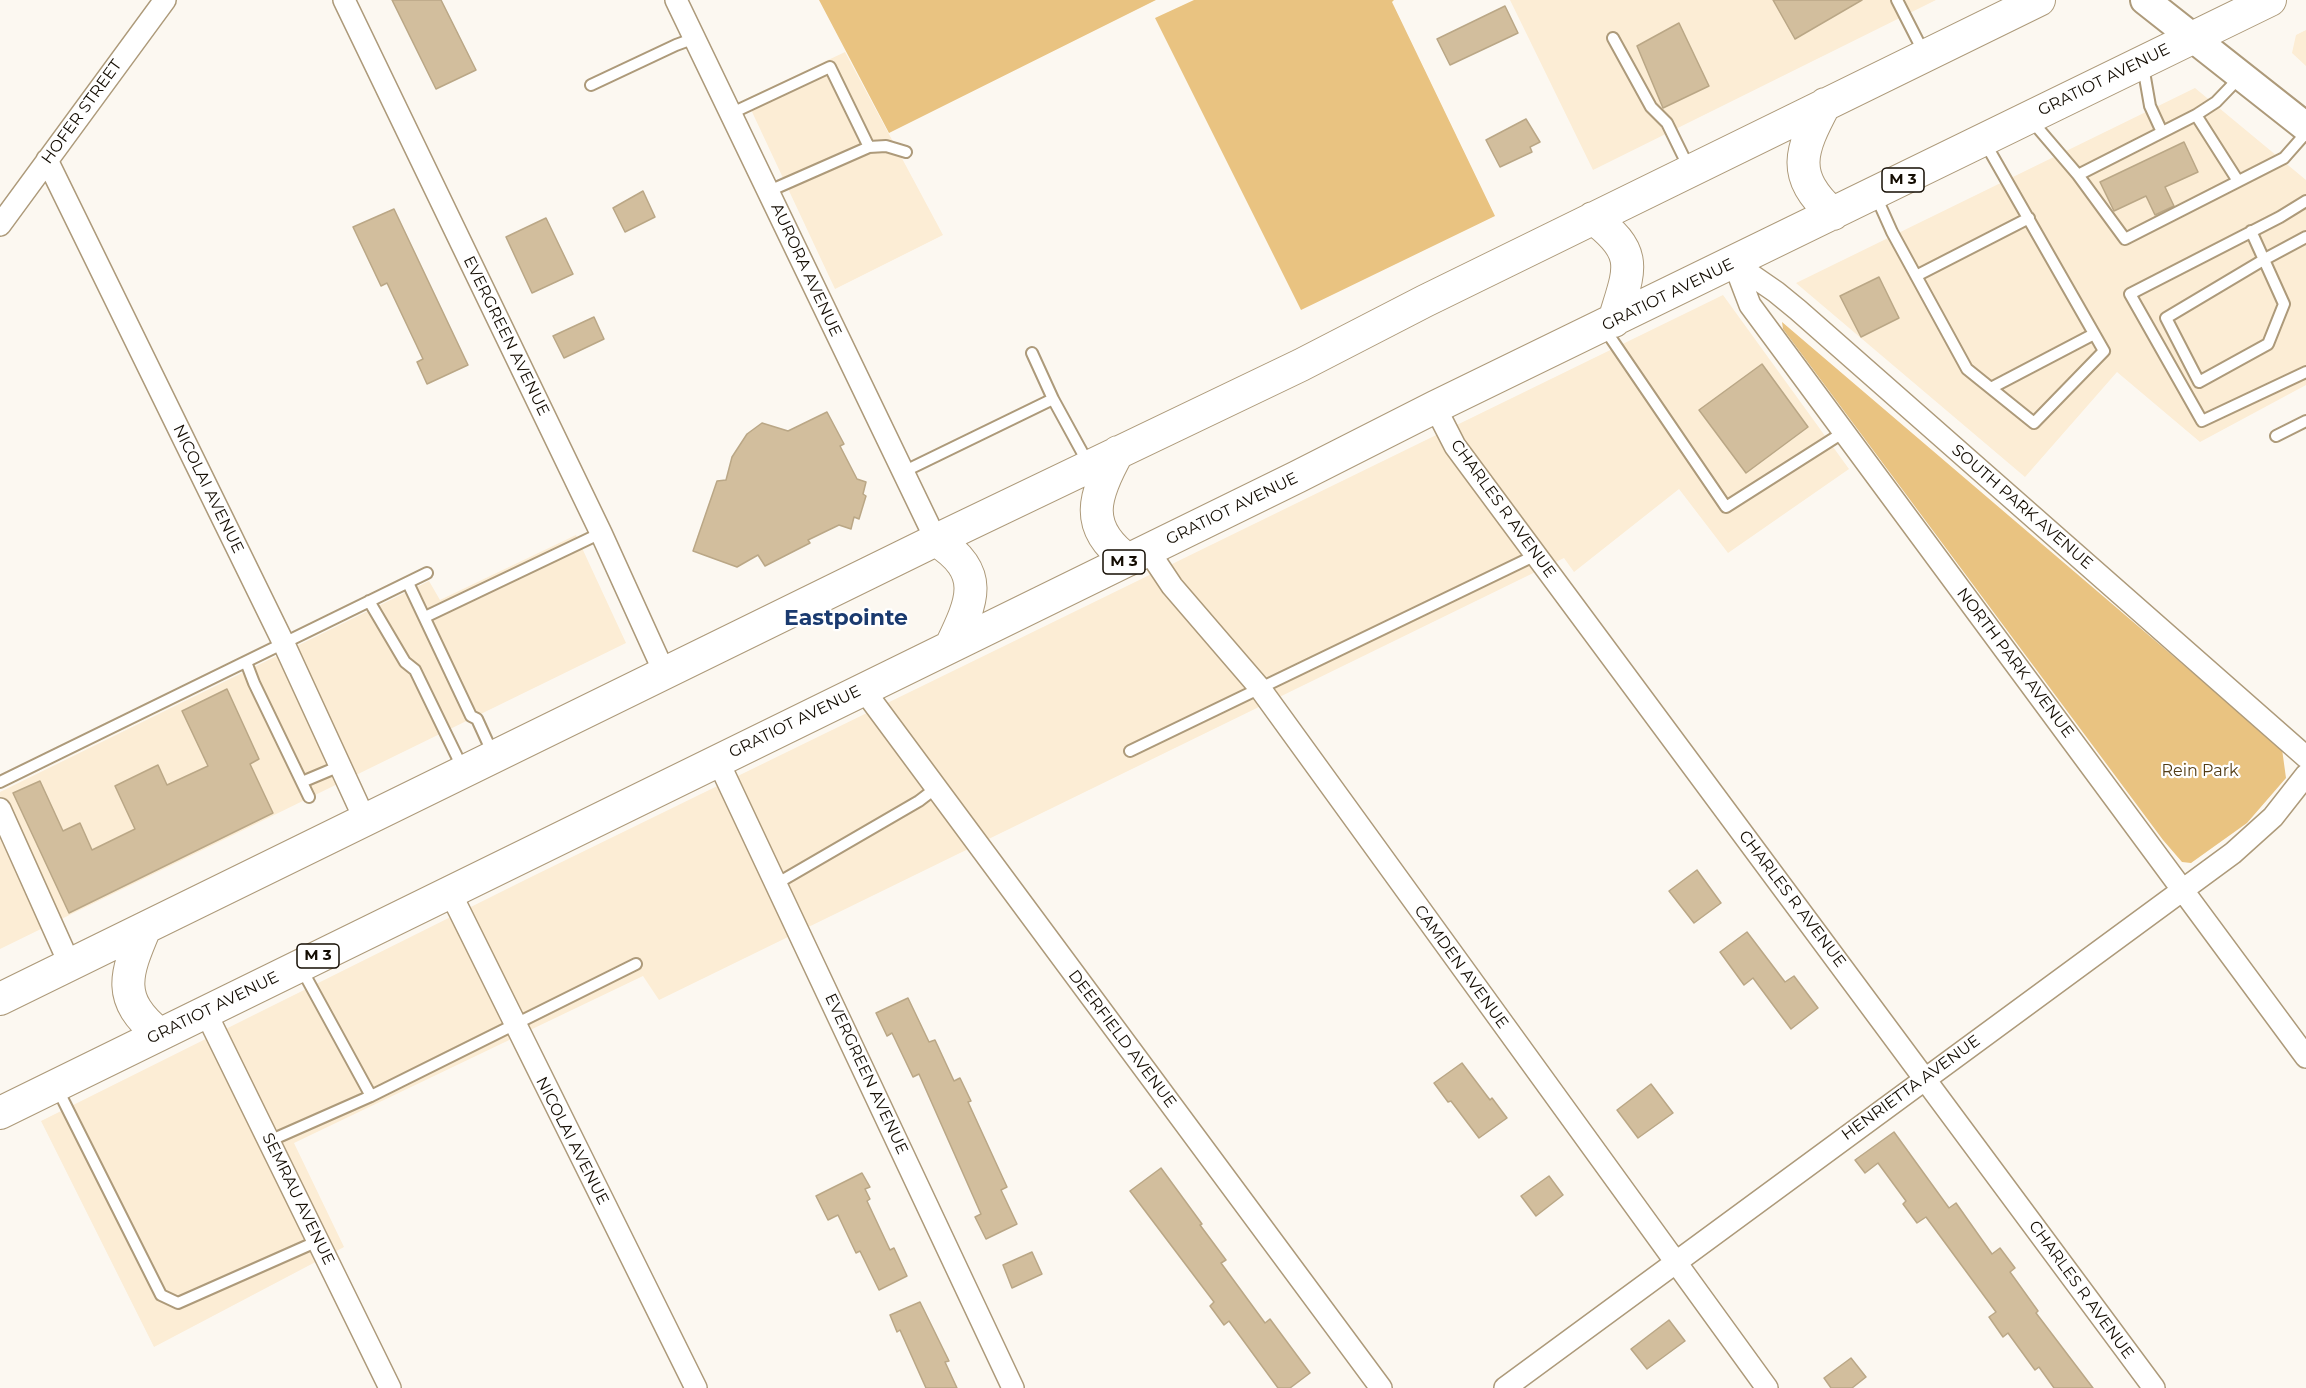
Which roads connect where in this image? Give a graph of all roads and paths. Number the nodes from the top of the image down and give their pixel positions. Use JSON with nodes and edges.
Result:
{"nodes":[{"id":1,"x":165,"y":0,"type":"edge"},
{"id":2,"x":344,"y":0,"type":"edge"},
{"id":3,"x":676,"y":0,"type":"edge"},
{"id":4,"x":1897,"y":0,"type":"edge"},
{"id":5,"x":2039,"y":0,"type":"edge"},
{"id":6,"x":2145,"y":0,"type":"edge"},
{"id":7,"x":2270,"y":0,"type":"edge"},
{"id":8,"x":2192,"y":37,"type":"junction"},
{"id":9,"x":695,"y":38,"type":"junction"},
{"id":10,"x":1613,"y":38,"type":"dead end"},
{"id":11,"x":1925,"y":56,"type":"junction"},
{"id":12,"x":2142,"y":62,"type":"junction"},
{"id":13,"x":2242,"y":75,"type":"junction"},
{"id":14,"x":591,"y":85,"type":"dead end"},
{"id":15,"x":1825,"y":104,"type":"junction"},
{"id":16,"x":732,"y":113,"type":"junction"},
{"id":17,"x":2196,"y":115,"type":"junction"},
{"id":18,"x":2028,"y":118,"type":"junction"},
{"id":19,"x":2306,"y":126,"type":"edge"},
{"id":20,"x":2162,"y":132,"type":"junction"},
{"id":21,"x":2306,"y":133,"type":"edge"},
{"id":22,"x":1983,"y":140,"type":"junction"},
{"id":23,"x":869,"y":147,"type":"junction"},
{"id":24,"x":906,"y":152,"type":"dead end"},
{"id":25,"x":47,"y":160,"type":"junction"},
{"id":26,"x":1690,"y":170,"type":"junction"},
{"id":27,"x":2078,"y":175,"type":"junction"},
{"id":28,"x":2238,"y":181,"type":"junction"},
{"id":29,"x":769,"y":191,"type":"junction"},
{"id":30,"x":1875,"y":194,"type":"junction"},
{"id":31,"x":2306,"y":201,"type":"edge"},
{"id":32,"x":1833,"y":214,"type":"junction"},
{"id":33,"x":1593,"y":218,"type":"junction"},
{"id":34,"x":2029,"y":218,"type":"junction"},
{"id":35,"x":0,"y":225,"type":"edge"},
{"id":36,"x":2251,"y":231,"type":"junction"},
{"id":37,"x":2306,"y":237,"type":"edge"},
{"id":38,"x":2265,"y":259,"type":"junction"},
{"id":39,"x":1734,"y":263,"type":"junction"},
{"id":40,"x":1916,"y":276,"type":"junction"},
{"id":41,"x":1608,"y":324,"type":"junction"},
{"id":42,"x":2094,"y":334,"type":"junction"},
{"id":43,"x":1032,"y":353,"type":"dead end"},
{"id":44,"x":2306,"y":372,"type":"edge"},
{"id":45,"x":1991,"y":388,"type":"junction"},
{"id":46,"x":1053,"y":399,"type":"junction"},
{"id":47,"x":1435,"y":408,"type":"junction"},
{"id":48,"x":2306,"y":421,"type":"edge"},
{"id":49,"x":1844,"y":432,"type":"junction"},
{"id":50,"x":2276,"y":436,"type":"dead end"},
{"id":51,"x":1118,"y":452,"type":"junction"},
{"id":52,"x":1089,"y":466,"type":"junction"},
{"id":53,"x":903,"y":472,"type":"junction"},
{"id":54,"x":601,"y":533,"type":"junction"},
{"id":55,"x":936,"y":540,"type":"junction"},
{"id":56,"x":1138,"y":555,"type":"junction"},
{"id":57,"x":1536,"y":555,"type":"junction"},
{"id":58,"x":427,"y":573,"type":"dead end"},
{"id":59,"x":408,"y":583,"type":"junction"},
{"id":60,"x":369,"y":601,"type":"junction"},
{"id":61,"x":424,"y":617,"type":"junction"},
{"id":62,"x":284,"y":644,"type":"junction"},
{"id":63,"x":951,"y":646,"type":"junction"},
{"id":64,"x":246,"y":662,"type":"junction"},
{"id":65,"x":665,"y":674,"type":"junction"},
{"id":66,"x":1259,"y":687,"type":"junction"},
{"id":67,"x":863,"y":689,"type":"junction"},
{"id":68,"x":1130,"y":751,"type":"dead end"},
{"id":69,"x":495,"y":757,"type":"junction"},
{"id":70,"x":2306,"y":757,"type":"edge"},
{"id":71,"x":718,"y":760,"type":"junction"},
{"id":72,"x":340,"y":766,"type":"junction"},
{"id":73,"x":465,"y":772,"type":"junction"},
{"id":74,"x":2306,"y":776,"type":"edge"},
{"id":75,"x":0,"y":782,"type":"edge"},
{"id":76,"x":302,"y":782,"type":"junction"},
{"id":77,"x":936,"y":788,"type":"junction"},
{"id":78,"x":309,"y":796,"type":"dead end"},
{"id":79,"x":0,"y":809,"type":"edge"},
{"id":80,"x":365,"y":820,"type":"junction"},
{"id":81,"x":6,"y":840,"type":"edge"},
{"id":82,"x":776,"y":884,"type":"junction"},
{"id":83,"x":2183,"y":890,"type":"junction"},
{"id":84,"x":450,"y":892,"type":"junction"},
{"id":85,"x":145,"y":928,"type":"junction"},
{"id":86,"x":636,"y":964,"type":"dead end"},
{"id":87,"x":70,"y":965,"type":"junction"},
{"id":88,"x":299,"y":965,"type":"junction"},
{"id":89,"x":0,"y":999,"type":"edge"},
{"id":90,"x":205,"y":1011,"type":"junction"},
{"id":91,"x":514,"y":1026,"type":"junction"},
{"id":92,"x":159,"y":1034,"type":"junction"},
{"id":93,"x":2306,"y":1058,"type":"edge"},
{"id":94,"x":1925,"y":1077,"type":"junction"},
{"id":95,"x":56,"y":1085,"type":"junction"},
{"id":96,"x":371,"y":1096,"type":"junction"},
{"id":97,"x":0,"y":1113,"type":"edge"},
{"id":98,"x":269,"y":1141,"type":"junction"},
{"id":99,"x":318,"y":1240,"type":"junction"},
{"id":100,"x":1675,"y":1263,"type":"junction"},
{"id":101,"x":390,"y":1388,"type":"edge"},
{"id":102,"x":696,"y":1388,"type":"edge"},
{"id":103,"x":1013,"y":1388,"type":"edge"},
{"id":104,"x":1381,"y":1388,"type":"edge"},
{"id":105,"x":1505,"y":1388,"type":"edge"},
{"id":106,"x":1767,"y":1388,"type":"edge"},
{"id":107,"x":2154,"y":1388,"type":"edge"}],
"edges":[{"from":1,"to":25,"type":"street","name":"HOFER STREET"},
{"from":2,"to":54,"type":"street","name":"EVERGREEN AVENUE"},
{"from":3,"to":9,"type":"street","name":"AURORA AVENUE"},
{"from":4,"to":11,"type":"lane"},
{"from":5,"to":11,"type":"main road"},
{"from":6,"to":8,"type":"main road"},
{"from":7,"to":8,"type":"main road","name":"GRATIOT AVENUE","number":"M 3"},
{"from":8,"to":12,"type":"main road","name":"GRATIOT AVENUE","number":"M 3"},
{"from":8,"to":13,"type":"main road"},
{"from":9,"to":14,"type":"lane"},
{"from":9,"to":16,"type":"street","name":"AURORA AVENUE"},
{"from":10,"to":26,"type":"lane"},
{"from":11,"to":15,"type":"main road"},
{"from":12,"to":18,"type":"main road","name":"GRATIOT AVENUE","number":"M 3"},
{"from":12,"to":20,"type":"lane"},
{"from":13,"to":17,"type":"lane"},
{"from":13,"to":19,"type":"main road"},
{"from":15,"to":26,"type":"main road"},
{"from":15,"to":32,"type":"main road"},
{"from":16,"to":23,"type":"lane"},
{"from":16,"to":29,"type":"street","name":"AURORA AVENUE"},
{"from":17,"to":20,"type":"lane"},
{"from":17,"to":28,"type":"lane"},
{"from":18,"to":22,"type":"main road","name":"GRATIOT AVENUE","number":"M 3"},
{"from":18,"to":27,"type":"lane"},
{"from":20,"to":27,"type":"lane"},
{"from":21,"to":28,"type":"lane"},
{"from":22,"to":30,"type":"main road","name":"GRATIOT AVENUE","number":"M 3"},
{"from":22,"to":34,"type":"lane"},
{"from":23,"to":24,"type":"lane"},
{"from":23,"to":29,"type":"lane"},
{"from":25,"to":35,"type":"street","name":"HOFER STREET"},
{"from":25,"to":62,"type":"street","name":"NICOLAI AVENUE"},
{"from":26,"to":33,"type":"main road"},
{"from":27,"to":28,"type":"lane"},
{"from":29,"to":53,"type":"street","name":"AURORA AVENUE"},
{"from":30,"to":32,"type":"main road","name":"GRATIOT AVENUE","number":"M 3"},
{"from":30,"to":40,"type":"lane"},
{"from":31,"to":36,"type":"lane"},
{"from":32,"to":39,"type":"main road","name":"GRATIOT AVENUE","number":"M 3"},
{"from":33,"to":41,"type":"main road"},
{"from":33,"to":51,"type":"main road"},
{"from":34,"to":40,"type":"lane"},
{"from":34,"to":42,"type":"lane"},
{"from":36,"to":38,"type":"lane"},
{"from":36,"to":44,"type":"lane"},
{"from":37,"to":38,"type":"lane"},
{"from":38,"to":38,"type":"lane"},
{"from":39,"to":41,"type":"main road","name":"GRATIOT AVENUE","number":"M 3"},
{"from":39,"to":49,"type":"street","name":"NORTH PARK AVENUE"},
{"from":39,"to":70,"type":"street","name":"SOUTH PARK AVENUE"},
{"from":40,"to":45,"type":"lane"},
{"from":41,"to":47,"type":"main road","name":"GRATIOT AVENUE","number":"M 3"},
{"from":41,"to":49,"type":"lane"},
{"from":42,"to":45,"type":"lane"},
{"from":42,"to":45,"type":"lane"},
{"from":43,"to":46,"type":"lane"},
{"from":46,"to":52,"type":"lane"},
{"from":46,"to":53,"type":"lane"},
{"from":47,"to":56,"type":"main road","name":"GRATIOT AVENUE","number":"M 3"},
{"from":47,"to":57,"type":"street","name":"CHARLES R AVENUE"},
{"from":48,"to":50,"type":"lane"},
{"from":49,"to":83,"type":"street","name":"NORTH PARK AVENUE"},
{"from":51,"to":52,"type":"main road"},
{"from":51,"to":56,"type":"main road"},
{"from":52,"to":55,"type":"main road"},
{"from":53,"to":55,"type":"street","name":"AURORA AVENUE"},
{"from":54,"to":61,"type":"lane"},
{"from":54,"to":65,"type":"street","name":"EVERGREEN AVENUE"},
{"from":55,"to":63,"type":"main road"},
{"from":55,"to":65,"type":"main road"},
{"from":56,"to":63,"type":"main road","name":"GRATIOT AVENUE","number":"M 3"},
{"from":56,"to":66,"type":"street","name":"CAMDEN AVENUE"},
{"from":57,"to":66,"type":"lane"},
{"from":57,"to":94,"type":"street","name":"CHARLES R AVENUE"},
{"from":58,"to":59,"type":"lane"},
{"from":59,"to":60,"type":"lane"},
{"from":59,"to":61,"type":"lane"},
{"from":60,"to":62,"type":"lane"},
{"from":60,"to":73,"type":"lane"},
{"from":61,"to":69,"type":"lane"},
{"from":62,"to":64,"type":"lane"},
{"from":62,"to":72,"type":"street","name":"NICOLAI AVENUE"},
{"from":63,"to":67,"type":"main road","name":"GRATIOT AVENUE","number":"M 3"},
{"from":64,"to":75,"type":"lane"},
{"from":64,"to":76,"type":"lane"},
{"from":65,"to":69,"type":"main road"},
{"from":66,"to":68,"type":"lane"},
{"from":66,"to":100,"type":"street","name":"CAMDEN AVENUE"},
{"from":67,"to":71,"type":"main road","name":"GRATIOT AVENUE","number":"M 3"},
{"from":67,"to":77,"type":"street","name":"DEERFIELD AVENUE"},
{"from":69,"to":73,"type":"main road"},
{"from":71,"to":82,"type":"street","name":"EVERGREEN AVENUE"},
{"from":71,"to":84,"type":"main road","name":"GRATIOT AVENUE","number":"M 3"},
{"from":72,"to":76,"type":"lane"},
{"from":72,"to":80,"type":"street","name":"NICOLAI AVENUE"},
{"from":73,"to":80,"type":"main road"},
{"from":74,"to":83,"type":"street","name":"HENRIETTA AVENUE"},
{"from":76,"to":78,"type":"lane"},
{"from":77,"to":82,"type":"lane"},
{"from":77,"to":104,"type":"street","name":"DEERFIELD AVENUE"},
{"from":79,"to":81,"type":"street"},
{"from":80,"to":85,"type":"main road"},
{"from":81,"to":87,"type":"street"},
{"from":82,"to":103,"type":"street","name":"EVERGREEN AVENUE"},
{"from":83,"to":93,"type":"street","name":"NORTH PARK AVENUE"},
{"from":83,"to":94,"type":"street","name":"HENRIETTA AVENUE"},
{"from":84,"to":88,"type":"main road","name":"GRATIOT AVENUE","number":"M 3"},
{"from":84,"to":91,"type":"street","name":"NICOLAI AVENUE"},
{"from":85,"to":87,"type":"main road"},
{"from":85,"to":92,"type":"main road"},
{"from":86,"to":91,"type":"lane"},
{"from":87,"to":89,"type":"main road"},
{"from":88,"to":90,"type":"main road","name":"GRATIOT AVENUE","number":"M 3"},
{"from":88,"to":96,"type":"lane"},
{"from":90,"to":92,"type":"main road","name":"GRATIOT AVENUE","number":"M 3"},
{"from":90,"to":98,"type":"street","name":"SEMRAU AVENUE"},
{"from":91,"to":96,"type":"lane"},
{"from":91,"to":102,"type":"street","name":"NICOLAI AVENUE"},
{"from":92,"to":95,"type":"main road","name":"GRATIOT AVENUE","number":"M 3"},
{"from":94,"to":100,"type":"street","name":"HENRIETTA AVENUE"},
{"from":94,"to":107,"type":"street","name":"CHARLES R AVENUE"},
{"from":95,"to":97,"type":"main road","name":"GRATIOT AVENUE","number":"M 3"},
{"from":95,"to":99,"type":"lane"},
{"from":96,"to":98,"type":"lane"},
{"from":98,"to":99,"type":"street","name":"SEMRAU AVENUE"},
{"from":99,"to":101,"type":"street","name":"SEMRAU AVENUE"},
{"from":100,"to":105,"type":"street","name":"HENRIETTA AVENUE"},
{"from":100,"to":106,"type":"street","name":"CAMDEN AVENUE"}]}
